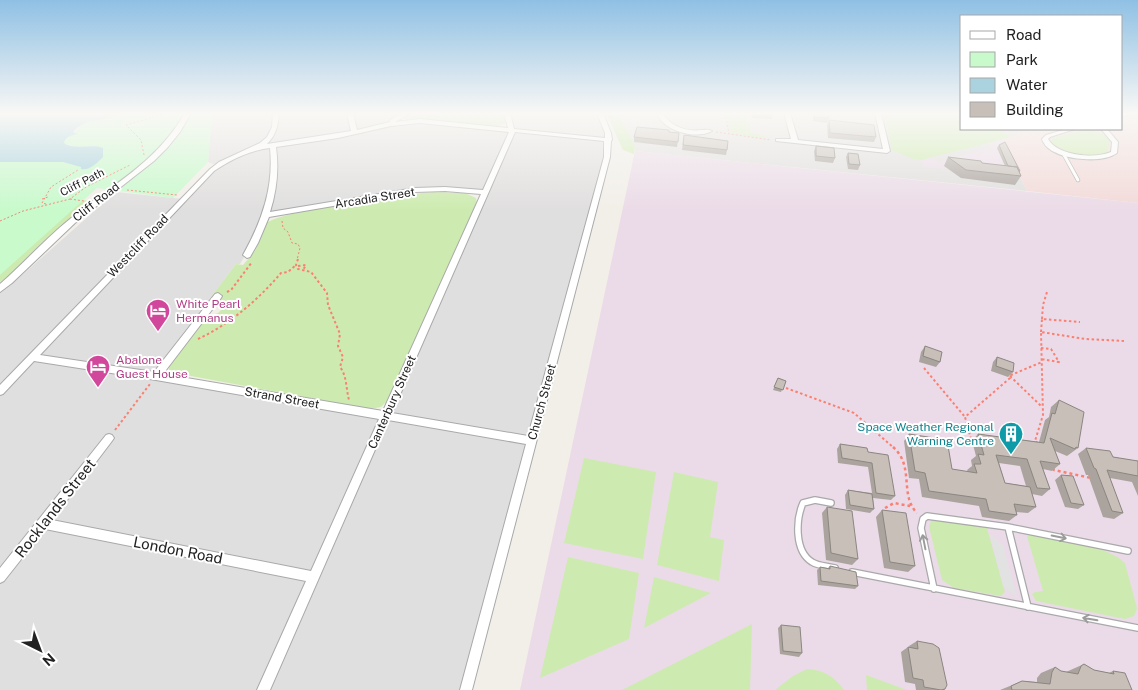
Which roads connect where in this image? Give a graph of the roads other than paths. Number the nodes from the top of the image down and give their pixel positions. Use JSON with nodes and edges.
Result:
{"nodes":[{"id":1,"x":165,"y":145,"type":"edge"},
{"id":2,"x":262,"y":145,"type":"edge"},
{"id":3,"x":278,"y":145,"type":"edge"},
{"id":4,"x":506,"y":145,"type":"edge"},
{"id":5,"x":608,"y":145,"type":"edge"},
{"id":6,"x":828,"y":145,"type":"edge"},
{"id":7,"x":886,"y":145,"type":"edge"},
{"id":8,"x":1048,"y":145,"type":"edge"},
{"id":9,"x":1114,"y":145,"type":"edge"},
{"id":10,"x":273,"y":146,"type":"junction"},
{"id":11,"x":259,"y":147,"type":"junction"},
{"id":12,"x":1063,"y":153,"type":"junction"},
{"id":13,"x":1078,"y":180,"type":"dead end"},
{"id":14,"x":484,"y":192,"type":"junction"},
{"id":15,"x":266,"y":215,"type":"junction"},
{"id":16,"x":247,"y":255,"type":"road end"},
{"id":17,"x":0,"y":289,"type":"edge"},
{"id":18,"x":218,"y":296,"type":"road end"},
{"id":19,"x":32,"y":357,"type":"junction"},
{"id":20,"x":156,"y":376,"type":"junction"},
{"id":21,"x":0,"y":391,"type":"edge"},
{"id":22,"x":386,"y":416,"type":"junction"},
{"id":23,"x":109,"y":438,"type":"road end"},
{"id":24,"x":532,"y":441,"type":"junction"},
{"id":25,"x":830,"y":503,"type":"dead end"},
{"id":26,"x":43,"y":523,"type":"junction"},
{"id":27,"x":1008,"y":527,"type":"junction"},
{"id":28,"x":1128,"y":551,"type":"dead end"},
{"id":29,"x":0,"y":577,"type":"edge"},
{"id":30,"x":314,"y":577,"type":"junction"},
{"id":31,"x":934,"y":589,"type":"junction"},
{"id":32,"x":1028,"y":608,"type":"junction"},
{"id":33,"x":1138,"y":628,"type":"edge"},
{"id":34,"x":263,"y":690,"type":"edge"},
{"id":35,"x":466,"y":690,"type":"edge"}],
"edges":[{"from":1,"to":17,"type":"street","name":"Cliff Road"},
{"from":2,"to":11,"type":"street","name":"Westcliff Road"},
{"from":3,"to":10,"type":"street"},
{"from":4,"to":14,"type":"street","name":"Canterbury Street"},
{"from":5,"to":24,"type":"street","name":"Church Street"},
{"from":6,"to":7,"type":"street"},
{"from":8,"to":12,"type":"street"},
{"from":9,"to":12,"type":"street"},
{"from":10,"to":11,"type":"street"},
{"from":10,"to":15,"type":"street"},
{"from":11,"to":19,"type":"street","name":"Westcliff Road"},
{"from":12,"to":13,"type":"lane"},
{"from":14,"to":15,"type":"street","name":"Arcadia Street"},
{"from":14,"to":22,"type":"street","name":"Canterbury Street"},
{"from":15,"to":16,"type":"street"},
{"from":18,"to":20,"type":"street"},
{"from":19,"to":20,"type":"street","name":"Strand Street"},
{"from":19,"to":21,"type":"street","name":"Westcliff Road"},
{"from":20,"to":22,"type":"street","name":"Strand Street"},
{"from":22,"to":24,"type":"street","name":"Strand Street"},
{"from":22,"to":30,"type":"street","name":"Canterbury Street"},
{"from":23,"to":26,"type":"street","name":"Rocklands Street"},
{"from":24,"to":35,"type":"street","name":"Church Street"},
{"from":25,"to":31,"type":"lane"},
{"from":26,"to":29,"type":"street","name":"Rocklands Street"},
{"from":26,"to":30,"type":"street","name":"London Road"},
{"from":27,"to":28,"type":"lane","one_way":true},
{"from":31,"to":27,"type":"lane","one_way":true},
{"from":27,"to":32,"type":"lane"},
{"from":30,"to":34,"type":"street","name":"Canterbury Street"},
{"from":31,"to":32,"type":"lane"},
{"from":33,"to":32,"type":"lane","one_way":true}]}
